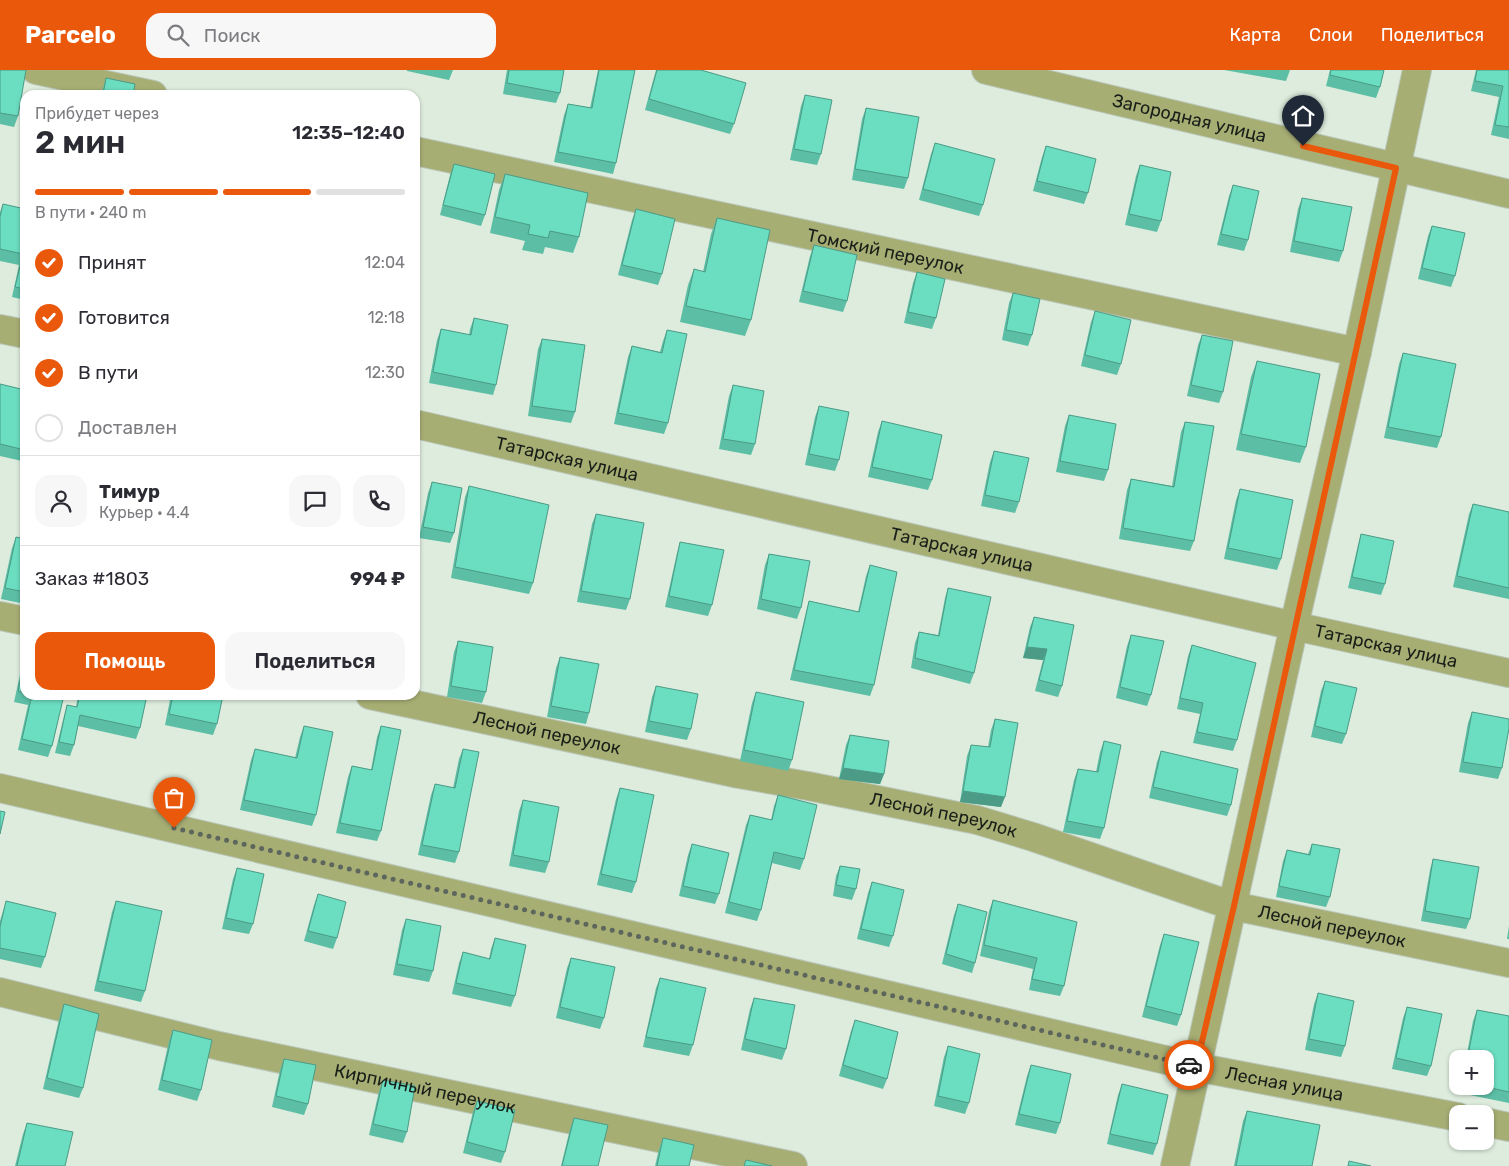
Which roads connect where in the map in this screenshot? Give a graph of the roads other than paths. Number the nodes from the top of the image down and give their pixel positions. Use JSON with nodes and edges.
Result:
{"nodes":[{"id":1,"x":36,"y":70,"type":"edge"},
{"id":2,"x":986,"y":70,"type":"edge"},
{"id":3,"x":1416,"y":70,"type":"edge"},
{"id":4,"x":130,"y":90,"type":"edge"},
{"id":5,"x":420,"y":152,"type":"edge"},
{"id":6,"x":1396,"y":168,"type":"junction"},
{"id":7,"x":1509,"y":194,"type":"edge"},
{"id":8,"x":0,"y":329,"type":"edge"},
{"id":9,"x":20,"y":333,"type":"edge"},
{"id":10,"x":1357,"y":352,"type":"junction"},
{"id":11,"x":420,"y":425,"type":"edge"},
{"id":12,"x":0,"y":616,"type":"edge"},
{"id":13,"x":20,"y":620,"type":"edge"},
{"id":14,"x":1294,"y":626,"type":"junction"},
{"id":15,"x":1509,"y":673,"type":"edge"},
{"id":16,"x":393,"y":700,"type":"edge"},
{"id":17,"x":0,"y":788,"type":"edge"},
{"id":18,"x":1234,"y":906,"type":"junction"},
{"id":19,"x":1509,"y":964,"type":"edge"},
{"id":20,"x":0,"y":992,"type":"edge"},
{"id":21,"x":1196,"y":1067,"type":"junction"},
{"id":22,"x":1449,"y":1115,"type":"edge"},
{"id":23,"x":1494,"y":1124,"type":"edge"},
{"id":24,"x":1509,"y":1127,"type":"edge"},
{"id":25,"x":793,"y":1166,"type":"edge"},
{"id":26,"x":1175,"y":1166,"type":"edge"}],
"edges":[{"from":1,"to":4,"type":"street"},
{"from":2,"to":6,"type":"street","name":"Загородная улица"},
{"from":3,"to":6,"type":"street"},
{"from":5,"to":10,"type":"street","name":"Томский переулок"},
{"from":6,"to":7,"type":"street","name":"Загородная улица"},
{"from":6,"to":10,"type":"street"},
{"from":8,"to":9,"type":"street"},
{"from":10,"to":14,"type":"street"},
{"from":11,"to":14,"type":"street","name":"Татарская улица"},
{"from":12,"to":13,"type":"street"},
{"from":14,"to":15,"type":"street","name":"Татарская улица"},
{"from":14,"to":18,"type":"street"},
{"from":16,"to":18,"type":"street","name":"Лесной переулок"},
{"from":17,"to":21,"type":"street","name":"Лесная улица"},
{"from":18,"to":19,"type":"street","name":"Лесной переулок"},
{"from":18,"to":21,"type":"street"},
{"from":20,"to":25,"type":"street","name":"Кирпичный переулок"},
{"from":21,"to":22,"type":"street","name":"Лесная улица"},
{"from":21,"to":26,"type":"street"},
{"from":23,"to":24,"type":"street"}]}
